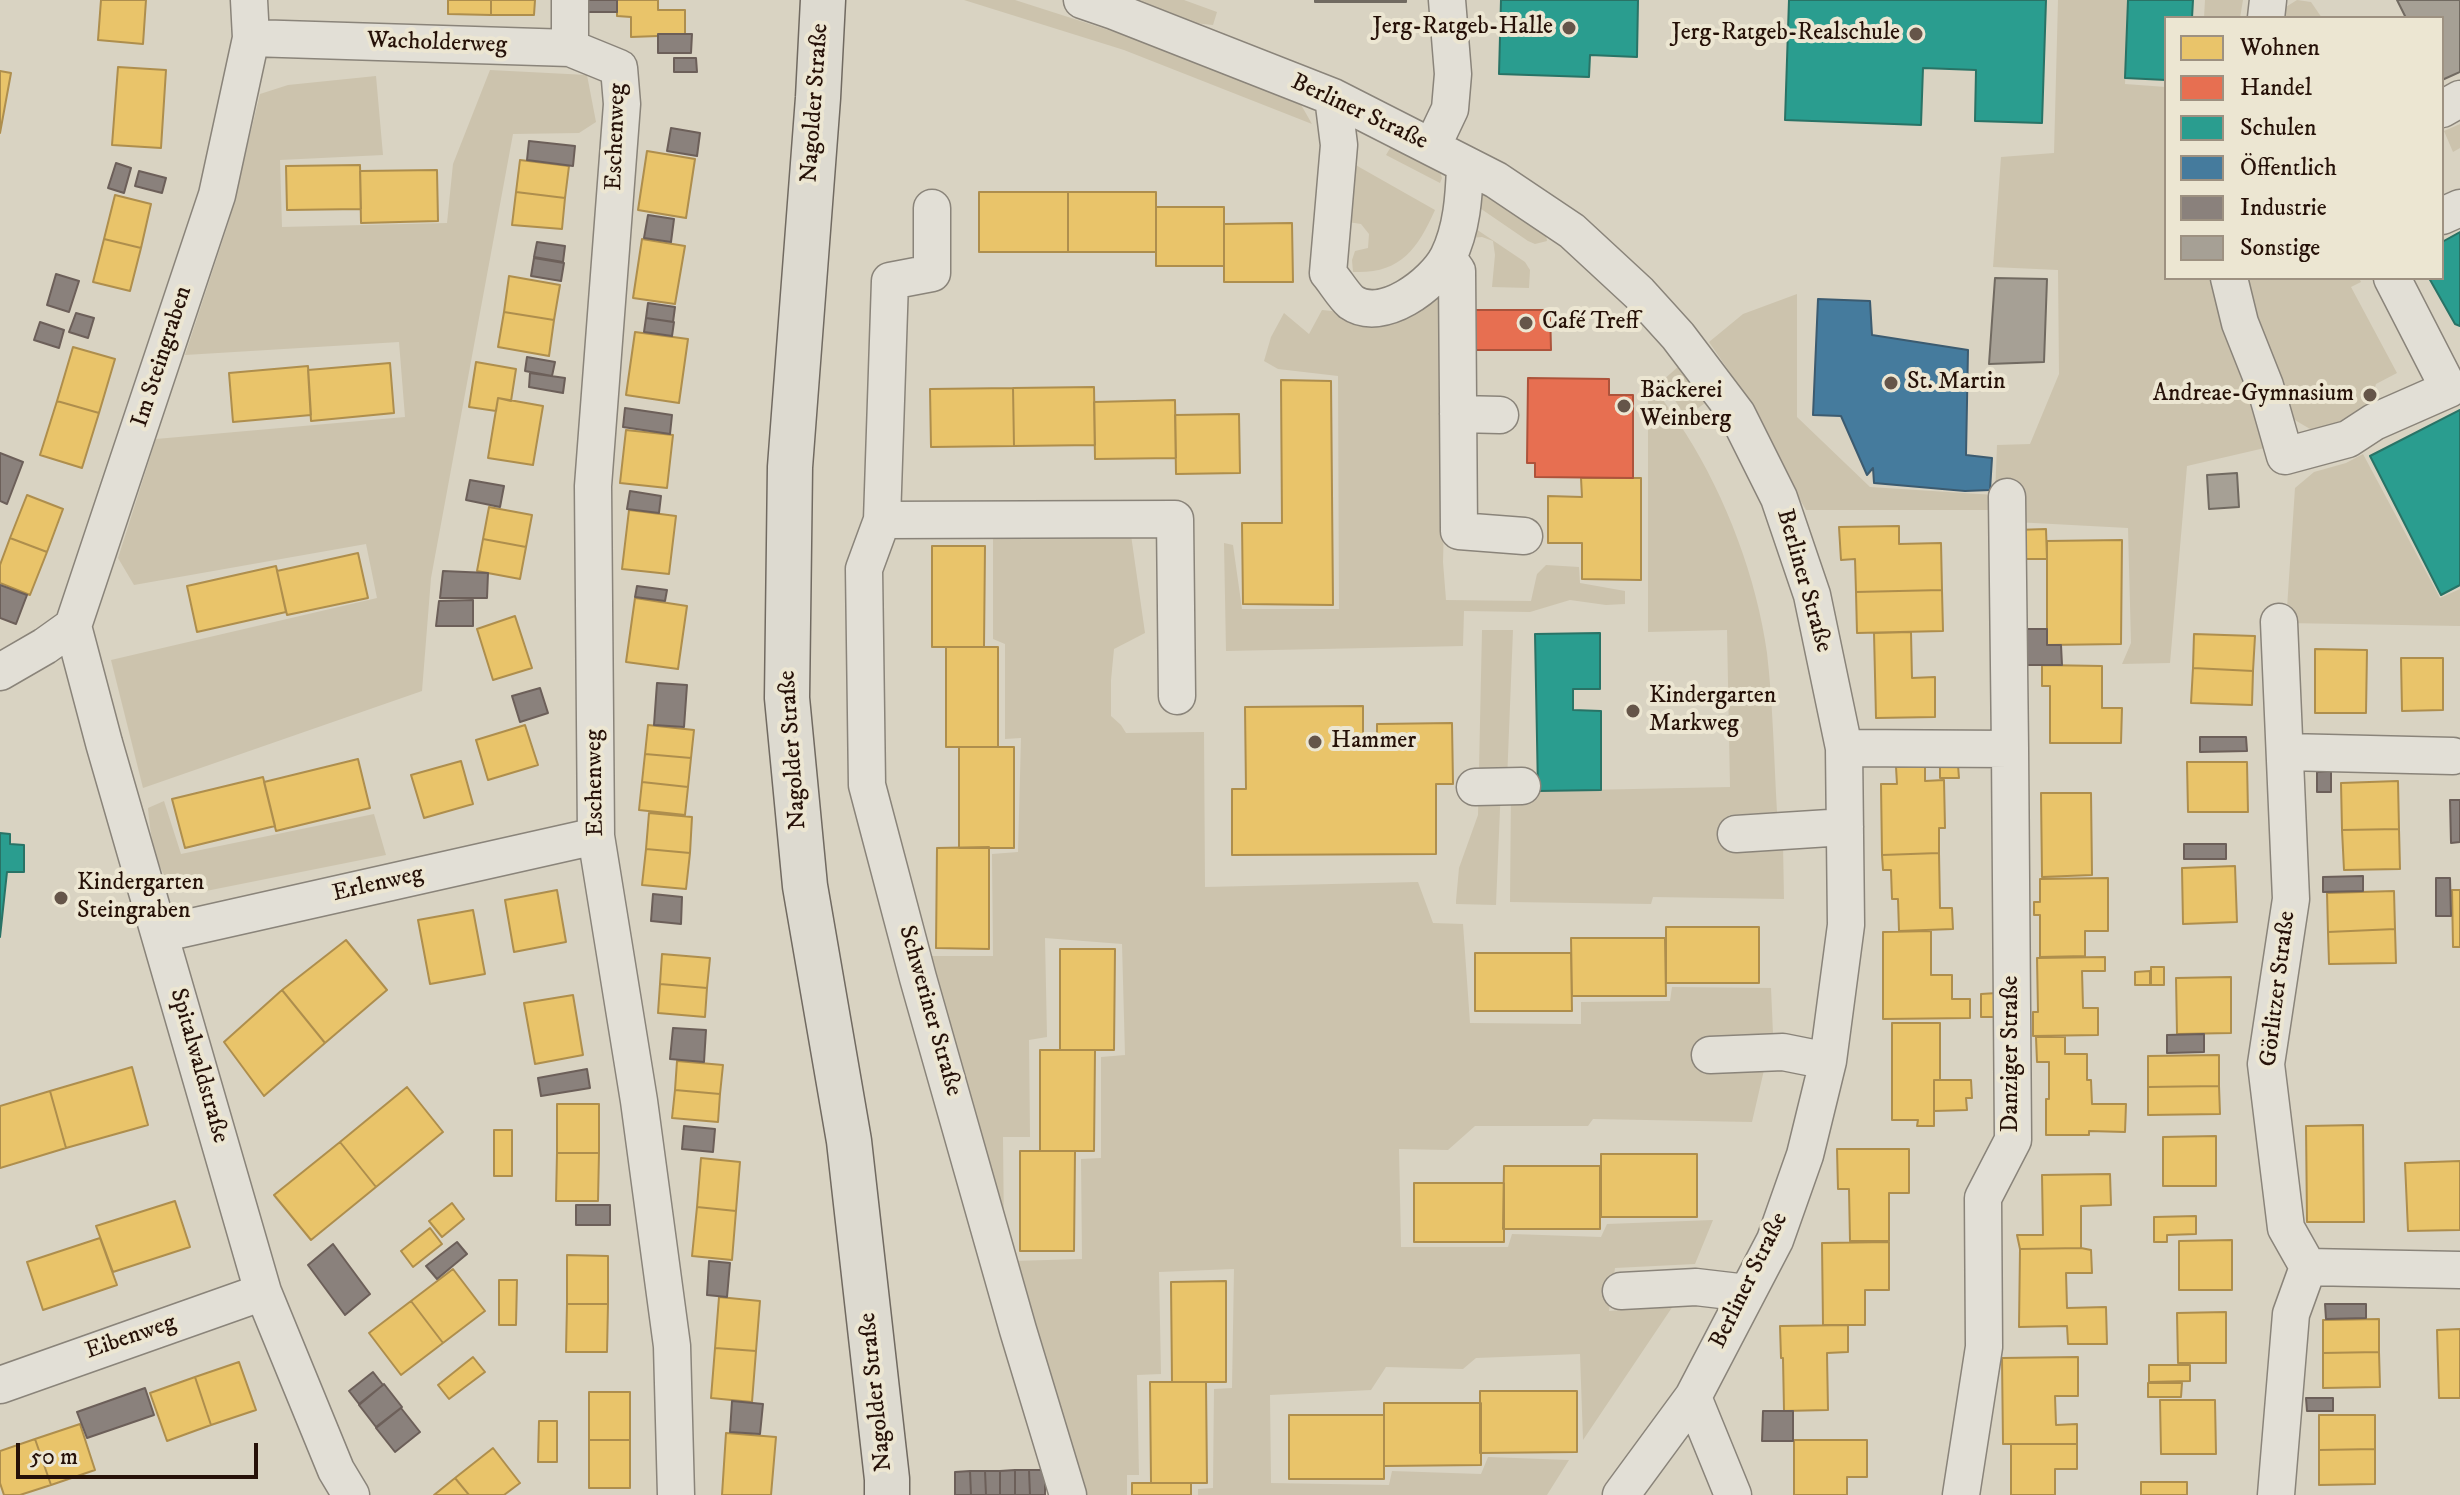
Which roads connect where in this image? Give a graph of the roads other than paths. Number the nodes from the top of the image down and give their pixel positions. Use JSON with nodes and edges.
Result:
{"nodes":[{"id":1,"x":249,"y":0,"type":"edge"},
{"id":2,"x":570,"y":0,"type":"edge"},
{"id":3,"x":823,"y":0,"type":"edge"},
{"id":4,"x":1082,"y":0,"type":"edge"},
{"id":5,"x":1447,"y":0,"type":"edge"},
{"id":6,"x":251,"y":38,"type":"junction"},
{"id":7,"x":570,"y":48,"type":"junction"},
{"id":8,"x":619,"y":68,"type":"joint"},
{"id":9,"x":1333,"y":97,"type":"junction"},
{"id":10,"x":1432,"y":147,"type":"junction"},
{"id":11,"x":1465,"y":166,"type":"junction"},
{"id":12,"x":932,"y":208,"type":"dead end"},
{"id":13,"x":1448,"y":258,"type":"junction"},
{"id":14,"x":2229,"y":280,"type":"edge"},
{"id":15,"x":2393,"y":280,"type":"edge"},
{"id":16,"x":1458,"y":414,"type":"junction"},
{"id":17,"x":1500,"y":415,"type":"dead end"},
{"id":18,"x":2007,"y":497,"type":"dead end"},
{"id":19,"x":882,"y":520,"type":"junction"},
{"id":20,"x":1524,"y":536,"type":"dead end"},
{"id":21,"x":2279,"y":622,"type":"dead end"},
{"id":22,"x":73,"y":626,"type":"junction"},
{"id":23,"x":0,"y":672,"type":"edge"},
{"id":24,"x":1177,"y":696,"type":"dead end"},
{"id":25,"x":1844,"y":748,"type":"junction"},
{"id":26,"x":2010,"y":749,"type":"junction"},
{"id":27,"x":2286,"y":752,"type":"junction"},
{"id":28,"x":2453,"y":756,"type":"dead end"},
{"id":29,"x":1522,"y":786,"type":"dead end"},
{"id":30,"x":1475,"y":787,"type":"dead end"},
{"id":31,"x":1845,"y":827,"type":"junction"},
{"id":32,"x":1736,"y":834,"type":"dead end"},
{"id":33,"x":596,"y":836,"type":"junction"},
{"id":34,"x":160,"y":934,"type":"junction"},
{"id":35,"x":1710,"y":1055,"type":"dead end"},
{"id":36,"x":1828,"y":1061,"type":"junction"},
{"id":37,"x":2308,"y":1267,"type":"junction"},
{"id":38,"x":2460,"y":1270,"type":"edge"},
{"id":39,"x":1621,"y":1291,"type":"dead end"},
{"id":40,"x":263,"y":1292,"type":"junction"},
{"id":41,"x":1747,"y":1293,"type":"junction"},
{"id":42,"x":0,"y":1385,"type":"edge"},
{"id":43,"x":1693,"y":1397,"type":"junction"},
{"id":44,"x":351,"y":1495,"type":"edge"},
{"id":45,"x":676,"y":1495,"type":"edge"},
{"id":46,"x":887,"y":1495,"type":"edge"},
{"id":47,"x":1068,"y":1495,"type":"edge"},
{"id":48,"x":1621,"y":1495,"type":"edge"},
{"id":49,"x":1733,"y":1495,"type":"edge"},
{"id":50,"x":1961,"y":1495,"type":"edge"},
{"id":51,"x":2276,"y":1495,"type":"edge"}],
"edges":[{"from":1,"to":6,"type":"street","name":"Im Steingraben"},
{"from":2,"to":7,"type":"street"},
{"from":3,"to":46,"type":"main road","name":"Nagolder Straße"},
{"from":4,"to":9,"type":"street","name":"Berliner Straße"},
{"from":5,"to":10,"type":"street"},
{"from":6,"to":7,"type":"street","name":"Wacholderweg"},
{"from":6,"to":22,"type":"street","name":"Im Steingraben"},
{"from":7,"to":8,"type":"street","name":"Wacholderweg"},
{"from":8,"to":33,"type":"street","name":"Eschenweg"},
{"from":9,"to":10,"type":"street","name":"Berliner Straße"},
{"from":9,"to":13,"type":"street"},
{"from":10,"to":11,"type":"street","name":"Berliner Straße"},
{"from":11,"to":13,"type":"street"},
{"from":11,"to":25,"type":"street","name":"Berliner Straße"},
{"from":12,"to":19,"type":"street","name":"Schweriner Straße"},
{"from":13,"to":16,"type":"street"},
{"from":14,"to":15,"type":"street"},
{"from":16,"to":17,"type":"street"},
{"from":16,"to":20,"type":"street"},
{"from":18,"to":26,"type":"street","name":"Danziger Straße"},
{"from":19,"to":24,"type":"street"},
{"from":19,"to":47,"type":"street","name":"Schweriner Straße"},
{"from":21,"to":27,"type":"street","name":"Görlitzer Straße"},
{"from":22,"to":23,"type":"street"},
{"from":22,"to":34,"type":"street","name":"Spitalwaldstraße"},
{"from":25,"to":26,"type":"street"},
{"from":25,"to":31,"type":"street","name":"Berliner Straße"},
{"from":26,"to":50,"type":"street","name":"Danziger Straße"},
{"from":27,"to":28,"type":"street"},
{"from":27,"to":37,"type":"street","name":"Görlitzer Straße"},
{"from":29,"to":30,"type":"street"},
{"from":31,"to":32,"type":"street"},
{"from":31,"to":36,"type":"street","name":"Berliner Straße"},
{"from":33,"to":34,"type":"street","name":"Erlenweg"},
{"from":33,"to":45,"type":"street","name":"Eschenweg"},
{"from":34,"to":40,"type":"street","name":"Spitalwaldstraße"},
{"from":35,"to":36,"type":"street"},
{"from":36,"to":41,"type":"street","name":"Berliner Straße"},
{"from":37,"to":38,"type":"street"},
{"from":37,"to":51,"type":"street"},
{"from":39,"to":41,"type":"street"},
{"from":40,"to":42,"type":"street","name":"Eibenweg"},
{"from":40,"to":44,"type":"street","name":"Spitalwaldstraße"},
{"from":41,"to":43,"type":"street","name":"Berliner Straße"},
{"from":43,"to":48,"type":"street","name":"Berliner Straße"},
{"from":43,"to":49,"type":"street"}]}
